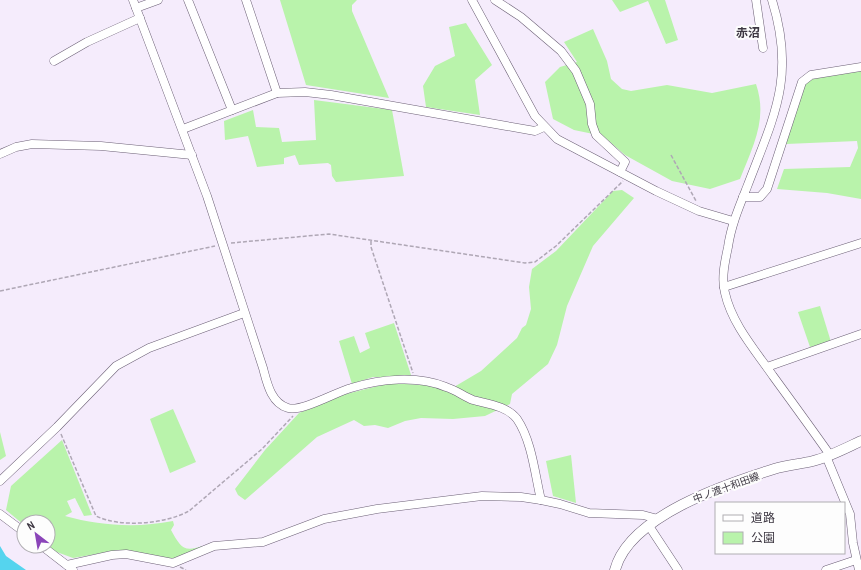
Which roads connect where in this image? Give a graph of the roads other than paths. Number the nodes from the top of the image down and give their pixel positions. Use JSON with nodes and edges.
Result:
{"nodes":[{"id":1,"x":158,"y":0,"type":"edge"},
{"id":2,"x":188,"y":0,"type":"edge"},
{"id":3,"x":246,"y":0,"type":"edge"},
{"id":4,"x":472,"y":0,"type":"edge"},
{"id":5,"x":495,"y":0,"type":"edge"},
{"id":6,"x":756,"y":0,"type":"edge"},
{"id":7,"x":772,"y":0,"type":"edge"},
{"id":8,"x":135,"y":4,"type":"edge"},
{"id":9,"x":140,"y":18,"type":"junction"},
{"id":10,"x":763,"y":48,"type":"dead end"},
{"id":11,"x":54,"y":61,"type":"dead end"},
{"id":12,"x":861,"y":67,"type":"edge"},
{"id":13,"x":277,"y":93,"type":"junction"},
{"id":14,"x":232,"y":110,"type":"junction"},
{"id":15,"x":544,"y":127,"type":"junction"},
{"id":16,"x":183,"y":129,"type":"junction"},
{"id":17,"x":0,"y":154,"type":"edge"},
{"id":18,"x":192,"y":155,"type":"junction"},
{"id":19,"x":620,"y":172,"type":"junction"},
{"id":20,"x":743,"y":197,"type":"junction"},
{"id":21,"x":733,"y":221,"type":"junction"},
{"id":22,"x":860,"y":245,"type":"edge"},
{"id":23,"x":724,"y":287,"type":"junction"},
{"id":24,"x":244,"y":313,"type":"junction"},
{"id":25,"x":861,"y":334,"type":"edge"},
{"id":26,"x":767,"y":367,"type":"junction"},
{"id":27,"x":861,"y":441,"type":"edge"},
{"id":28,"x":828,"y":455,"type":"junction"},
{"id":29,"x":0,"y":481,"type":"edge"},
{"id":30,"x":541,"y":500,"type":"junction"},
{"id":31,"x":0,"y":514,"type":"edge"},
{"id":32,"x":658,"y":519,"type":"junction"},
{"id":33,"x":16,"y":526,"type":"edge"},
{"id":34,"x":649,"y":526,"type":"junction"},
{"id":35,"x":53,"y":554,"type":"edge"},
{"id":36,"x":856,"y":560,"type":"junction"},
{"id":37,"x":70,"y":567,"type":"edge"},
{"id":38,"x":615,"y":570,"type":"edge"},
{"id":39,"x":678,"y":570,"type":"edge"},
{"id":40,"x":826,"y":570,"type":"edge"},
{"id":41,"x":859,"y":570,"type":"edge"}],
"edges":[{"from":1,"to":8,"type":"street"},
{"from":2,"to":14,"type":"street"},
{"from":3,"to":13,"type":"street"},
{"from":4,"to":15,"type":"street"},
{"from":5,"to":19,"type":"street"},
{"from":6,"to":10,"type":"street"},
{"from":7,"to":20,"type":"street"},
{"from":8,"to":9,"type":"street"},
{"from":9,"to":11,"type":"street"},
{"from":9,"to":16,"type":"street"},
{"from":12,"to":20,"type":"street"},
{"from":13,"to":14,"type":"street"},
{"from":13,"to":15,"type":"street"},
{"from":14,"to":16,"type":"street"},
{"from":15,"to":19,"type":"street"},
{"from":16,"to":18,"type":"street"},
{"from":17,"to":18,"type":"street"},
{"from":18,"to":24,"type":"street"},
{"from":19,"to":21,"type":"street"},
{"from":20,"to":21,"type":"street"},
{"from":21,"to":23,"type":"street"},
{"from":22,"to":23,"type":"street"},
{"from":23,"to":26,"type":"street"},
{"from":24,"to":29,"type":"street"},
{"from":24,"to":30,"type":"street"},
{"from":25,"to":26,"type":"street"},
{"from":26,"to":28,"type":"street"},
{"from":27,"to":28,"type":"main road","name":"中ノ渡十和田線"},
{"from":28,"to":32,"type":"main road","name":"中ノ渡十和田線"},
{"from":28,"to":36,"type":"street"},
{"from":30,"to":32,"type":"street"},
{"from":30,"to":37,"type":"street"},
{"from":31,"to":33,"type":"street"},
{"from":32,"to":34,"type":"main road","name":"中ノ渡十和田線"},
{"from":34,"to":38,"type":"main road","name":"中ノ渡十和田線"},
{"from":34,"to":39,"type":"street"},
{"from":35,"to":37,"type":"street"},
{"from":36,"to":40,"type":"street"},
{"from":36,"to":41,"type":"street"}]}
